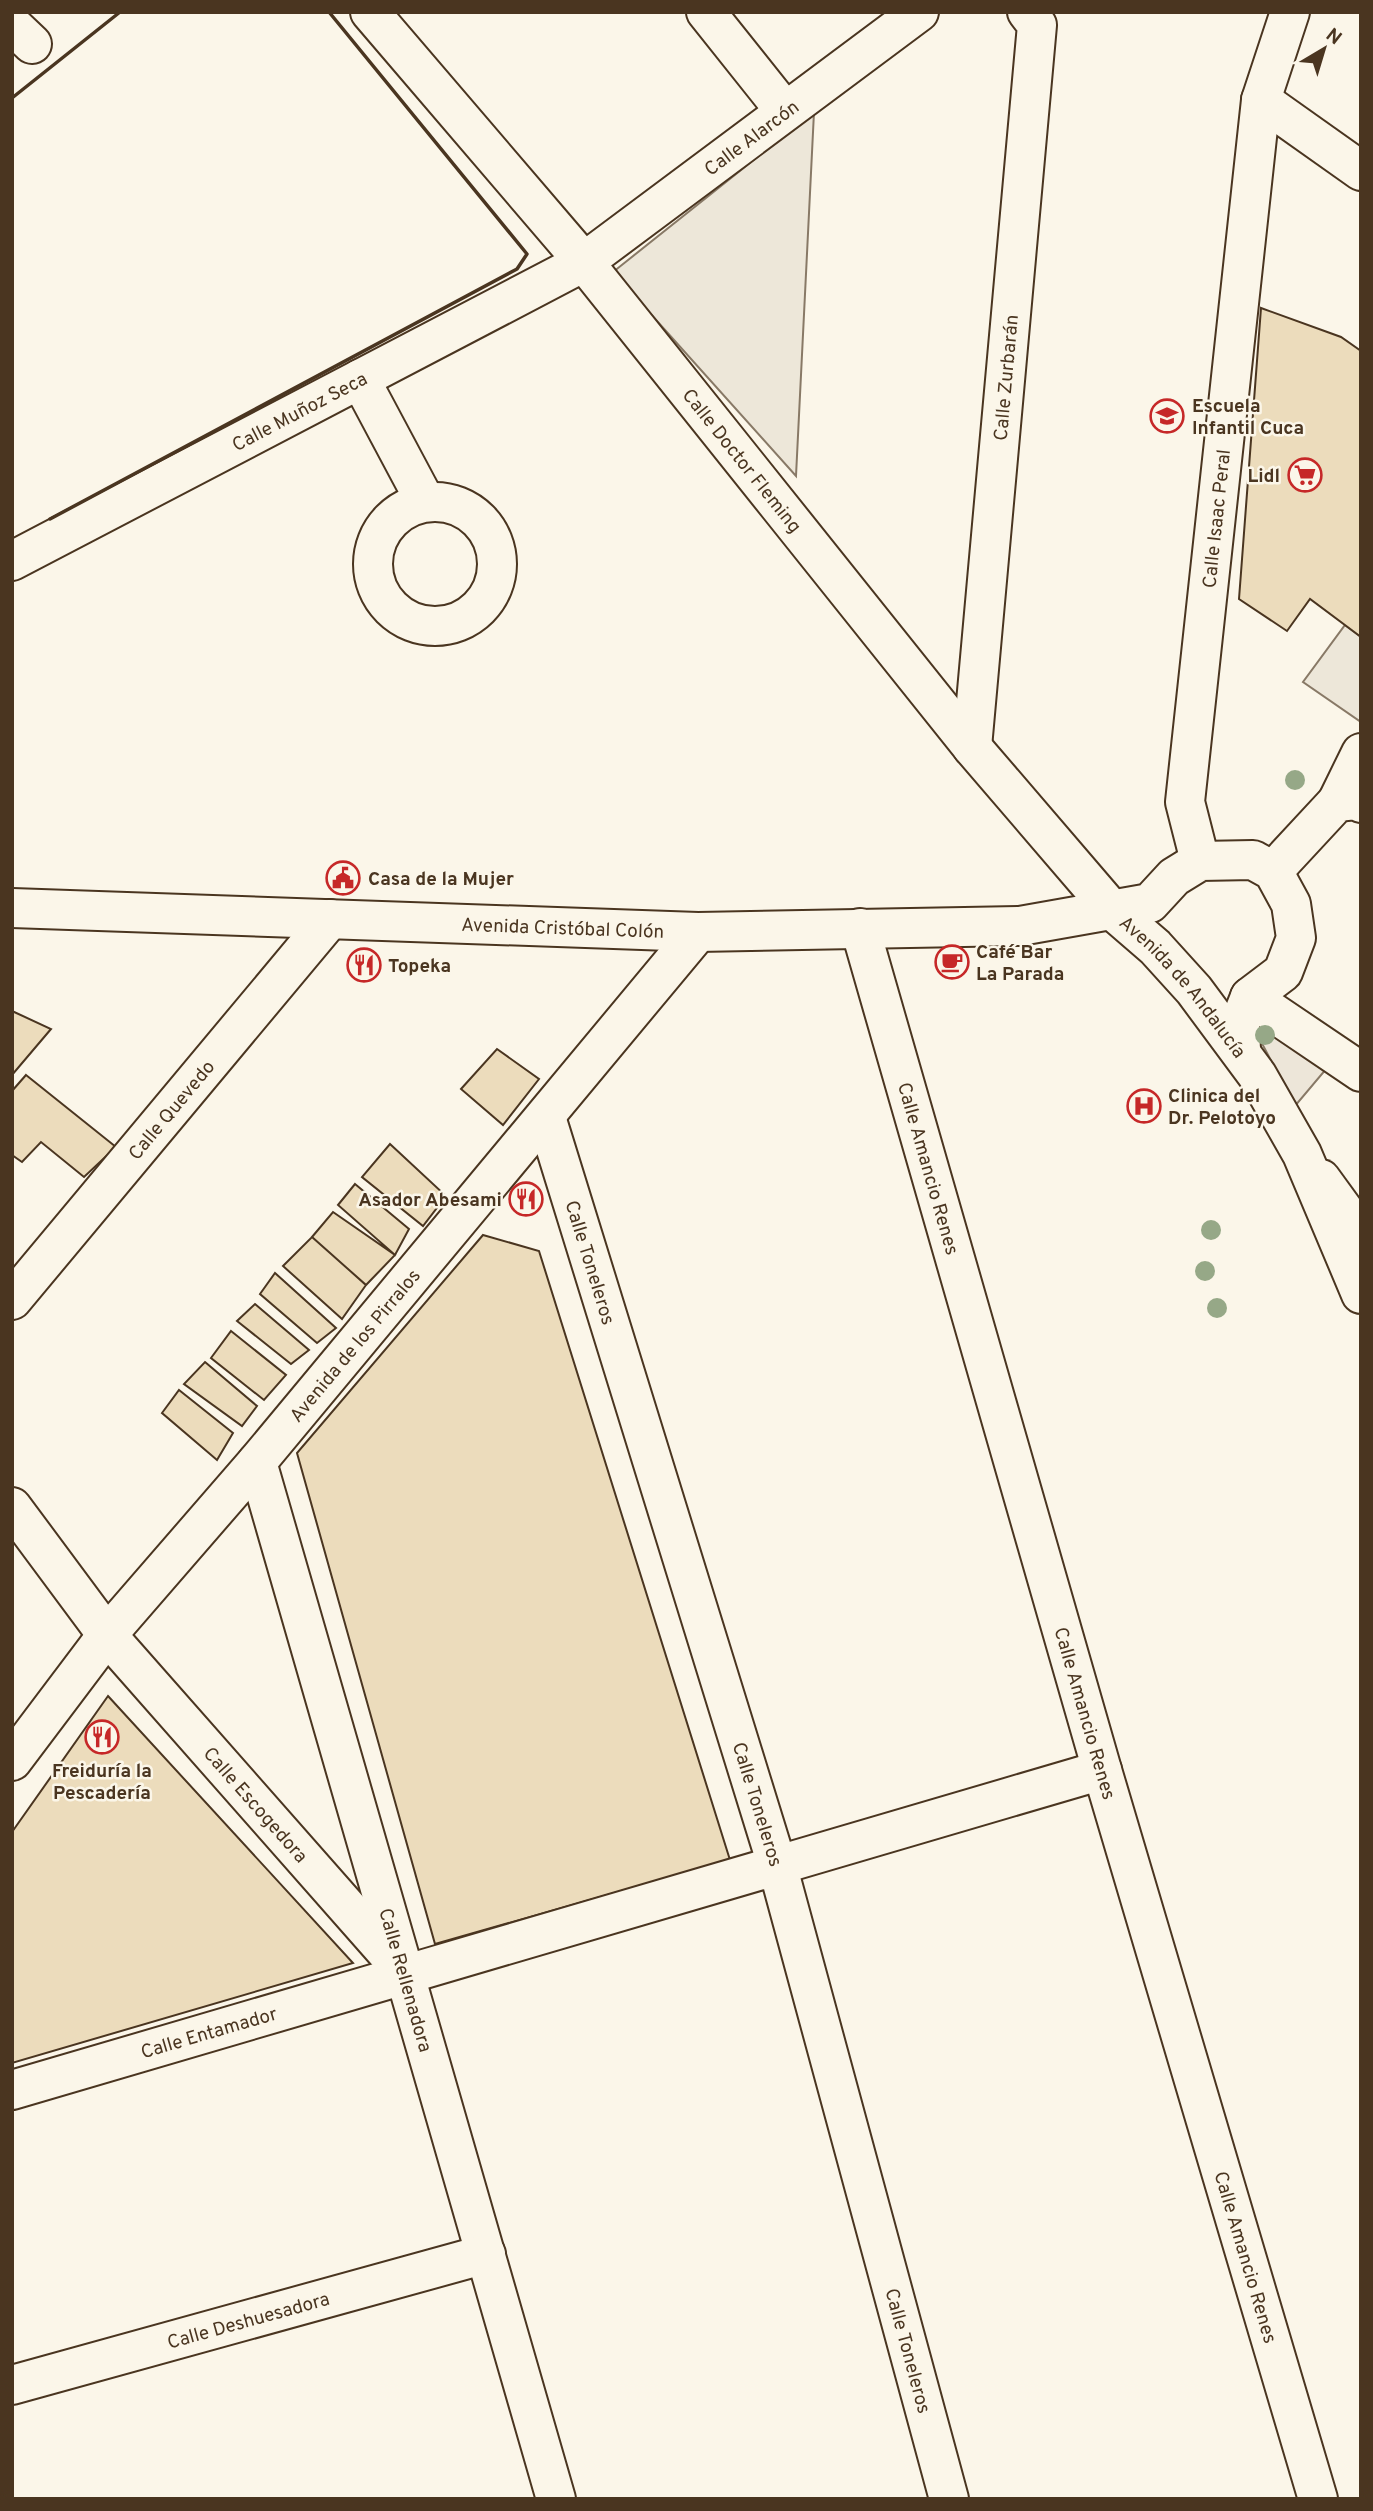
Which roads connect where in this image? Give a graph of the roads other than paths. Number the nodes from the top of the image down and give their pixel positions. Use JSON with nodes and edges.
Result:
{"nodes":[{"id":1,"x":370,"y":12,"type":"edge"},
{"id":2,"x":706,"y":12,"type":"edge"},
{"id":3,"x":919,"y":12,"type":"edge"},
{"id":4,"x":1027,"y":12,"type":"edge"},
{"id":5,"x":1290,"y":12,"type":"edge"},
{"id":6,"x":1261,"y":100,"type":"junction"},
{"id":7,"x":785,"y":111,"type":"junction"},
{"id":8,"x":1361,"y":171,"type":"edge"},
{"id":9,"x":584,"y":262,"type":"junction"},
{"id":10,"x":360,"y":379,"type":"junction"},
{"id":11,"x":425,"y":501,"type":"dead end"},
{"id":12,"x":12,"y":561,"type":"edge"},
{"id":13,"x":972,"y":747,"type":"junction"},
{"id":14,"x":1361,"y":753,"type":"edge"},
{"id":15,"x":1349,"y":802,"type":"edge"},
{"id":16,"x":1200,"y":861,"type":"junction"},
{"id":17,"x":1273,"y":871,"type":"junction"},
{"id":18,"x":12,"y":908,"type":"edge"},
{"id":19,"x":1111,"y":909,"type":"junction"},
{"id":20,"x":330,"y":919,"type":"junction"},
{"id":21,"x":860,"y":928,"type":"junction"},
{"id":22,"x":698,"y":932,"type":"junction"},
{"id":23,"x":1250,"y":997,"type":"junction"},
{"id":24,"x":1241,"y":1052,"type":"junction"},
{"id":25,"x":1361,"y":1072,"type":"edge"},
{"id":26,"x":546,"y":1118,"type":"junction"},
{"id":27,"x":1302,"y":1154,"type":"junction"},
{"id":28,"x":1361,"y":1234,"type":"edge"},
{"id":29,"x":1361,"y":1294,"type":"edge"},
{"id":30,"x":12,"y":1300,"type":"edge"},
{"id":31,"x":257,"y":1462,"type":"junction"},
{"id":32,"x":12,"y":1507,"type":"edge"},
{"id":33,"x":107,"y":1635,"type":"junction"},
{"id":34,"x":12,"y":1761,"type":"edge"},
{"id":35,"x":1102,"y":1770,"type":"junction"},
{"id":36,"x":778,"y":1868,"type":"junction"},
{"id":37,"x":405,"y":1973,"type":"junction"},
{"id":38,"x":12,"y":2090,"type":"edge"},
{"id":39,"x":486,"y":2254,"type":"junction"},
{"id":40,"x":12,"y":2385,"type":"edge"},
{"id":41,"x":556,"y":2499,"type":"edge"},
{"id":42,"x":949,"y":2499,"type":"edge"},
{"id":43,"x":1318,"y":2499,"type":"edge"}],
"edges":[{"from":1,"to":9,"type":"street","name":"Calle Doctor Fleming"},
{"from":2,"to":7,"type":"street"},
{"from":3,"to":7,"type":"street","name":"Calle Alarcón"},
{"from":4,"to":13,"type":"street","name":"Calle Zurbarán"},
{"from":5,"to":6,"type":"street","name":"Calle Isaac Peral"},
{"from":6,"to":8,"type":"street"},
{"from":6,"to":16,"type":"street","name":"Calle Isaac Peral"},
{"from":7,"to":9,"type":"street","name":"Calle Alarcón"},
{"from":9,"to":10,"type":"street","name":"Calle Muñoz Seca"},
{"from":9,"to":13,"type":"street","name":"Calle Doctor Fleming"},
{"from":10,"to":11,"type":"street"},
{"from":10,"to":12,"type":"street","name":"Calle Muñoz Seca"},
{"from":13,"to":19,"type":"street","name":"Calle Doctor Fleming"},
{"from":14,"to":15,"type":"street"},
{"from":15,"to":17,"type":"street"},
{"from":16,"to":17,"type":"street"},
{"from":16,"to":19,"type":"street","name":"Avenida Cristóbal Colón"},
{"from":17,"to":23,"type":"street"},
{"from":18,"to":20,"type":"street","name":"Avenida Cristóbal Colón"},
{"from":19,"to":21,"type":"street","name":"Avenida Cristóbal Colón"},
{"from":19,"to":24,"type":"street","name":"Avenida de Andalucía"},
{"from":20,"to":22,"type":"street","name":"Avenida Cristóbal Colón"},
{"from":20,"to":30,"type":"street","name":"Calle Quevedo"},
{"from":21,"to":22,"type":"street","name":"Avenida Cristóbal Colón"},
{"from":21,"to":35,"type":"street","name":"Calle Amancio Renes"},
{"from":22,"to":26,"type":"street","name":"Avenida de los Pirralos"},
{"from":23,"to":24,"type":"street"},
{"from":23,"to":25,"type":"street"},
{"from":24,"to":27,"type":"street","name":"Avenida de Andalucía"},
{"from":26,"to":31,"type":"street","name":"Avenida de los Pirralos"},
{"from":26,"to":36,"type":"street","name":"Calle Toneleros"},
{"from":27,"to":28,"type":"street"},
{"from":27,"to":29,"type":"street","name":"Avenida de Andalucía"},
{"from":31,"to":33,"type":"street","name":"Avenida de los Pirralos"},
{"from":31,"to":37,"type":"street","name":"Calle Rellenadora"},
{"from":32,"to":33,"type":"street"},
{"from":33,"to":34,"type":"street","name":"Avenida de los Pirralos"},
{"from":33,"to":37,"type":"street","name":"Calle Escogedora"},
{"from":35,"to":36,"type":"street","name":"Calle Entamador"},
{"from":35,"to":43,"type":"street","name":"Calle Amancio Renes"},
{"from":36,"to":37,"type":"street","name":"Calle Entamador"},
{"from":36,"to":42,"type":"street","name":"Calle Toneleros"},
{"from":37,"to":38,"type":"street","name":"Calle Entamador"},
{"from":37,"to":39,"type":"street","name":"Calle Rellenadora"},
{"from":39,"to":40,"type":"street","name":"Calle Deshuesadora"},
{"from":39,"to":41,"type":"street","name":"Calle Rellenadora"}]}
